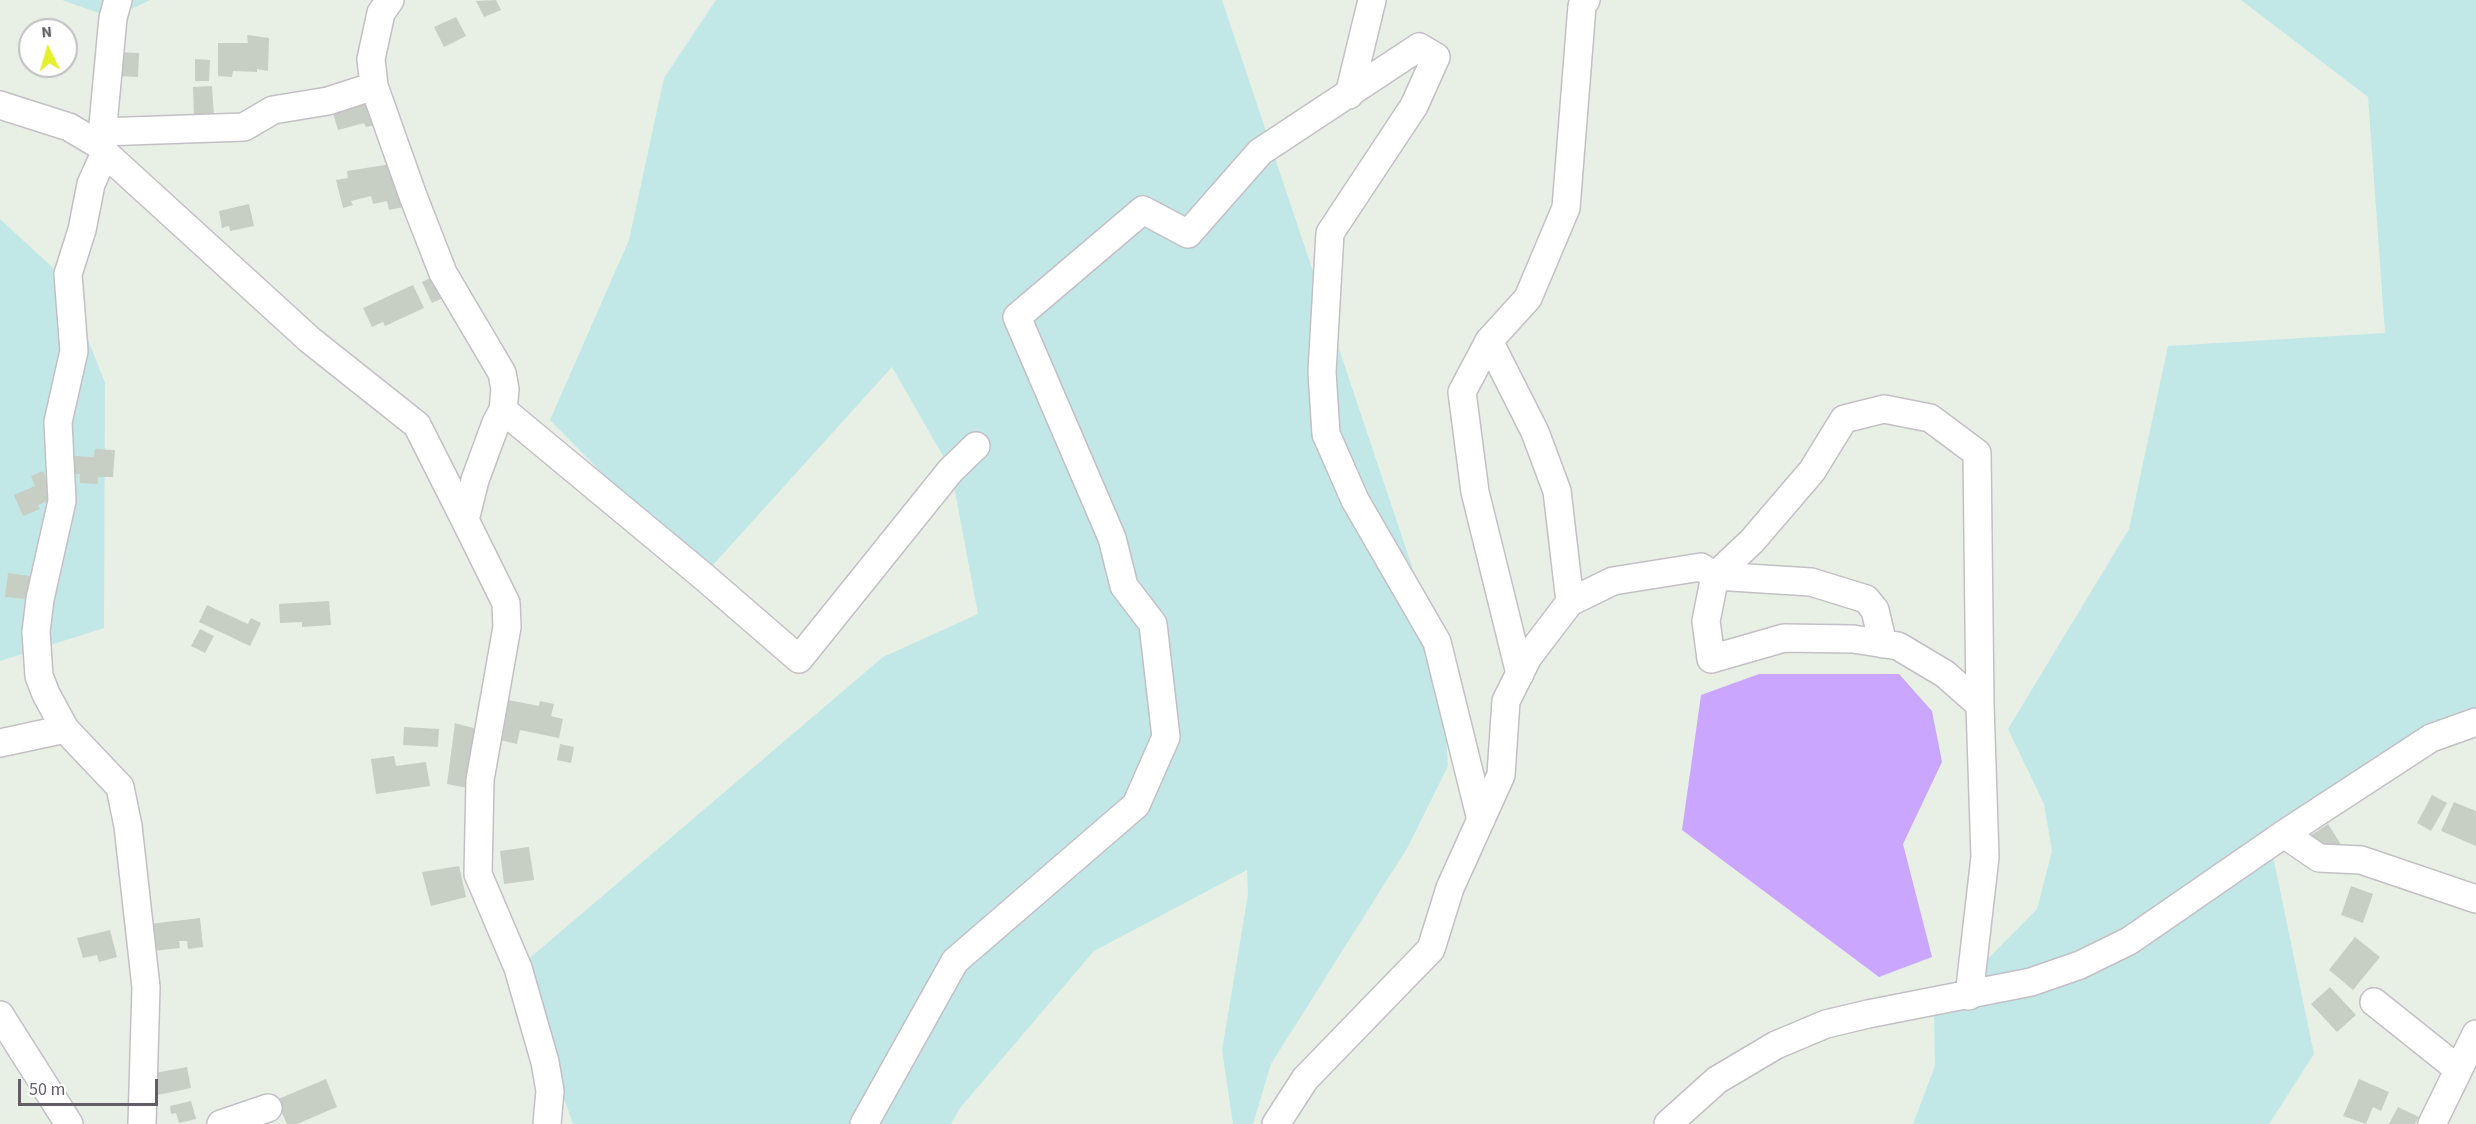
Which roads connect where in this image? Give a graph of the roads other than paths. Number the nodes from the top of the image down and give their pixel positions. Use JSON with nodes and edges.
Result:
{"nodes":[{"id":1,"x":118,"y":0,"type":"edge"},
{"id":2,"x":390,"y":0,"type":"edge"},
{"id":3,"x":1372,"y":0,"type":"edge"},
{"id":4,"x":1586,"y":0,"type":"edge"},
{"id":5,"x":374,"y":86,"type":"junction"},
{"id":6,"x":1349,"y":95,"type":"junction"},
{"id":7,"x":0,"y":105,"type":"edge"},
{"id":8,"x":102,"y":144,"type":"junction"},
{"id":9,"x":1489,"y":341,"type":"junction"},
{"id":10,"x":503,"y":410,"type":"junction"},
{"id":11,"x":976,"y":446,"type":"dead end"},
{"id":12,"x":465,"y":519,"type":"junction"},
{"id":13,"x":1714,"y":576,"type":"junction"},
{"id":14,"x":1570,"y":602,"type":"junction"},
{"id":15,"x":1883,"y":644,"type":"junction"},
{"id":16,"x":1520,"y":674,"type":"junction"},
{"id":17,"x":1980,"y":705,"type":"junction"},
{"id":18,"x":2476,"y":722,"type":"edge"},
{"id":19,"x":65,"y":729,"type":"junction"},
{"id":20,"x":0,"y":743,"type":"edge"},
{"id":21,"x":1481,"y":820,"type":"junction"},
{"id":22,"x":2284,"y":834,"type":"junction"},
{"id":23,"x":2476,"y":900,"type":"edge"},
{"id":24,"x":1969,"y":996,"type":"junction"},
{"id":25,"x":2374,"y":1002,"type":"dead end"},
{"id":26,"x":0,"y":1015,"type":"edge"},
{"id":27,"x":2476,"y":1034,"type":"edge"},
{"id":28,"x":2458,"y":1069,"type":"junction"},
{"id":29,"x":268,"y":1108,"type":"dead end"},
{"id":30,"x":69,"y":1124,"type":"edge"},
{"id":31,"x":142,"y":1124,"type":"edge"},
{"id":32,"x":221,"y":1124,"type":"edge"},
{"id":33,"x":547,"y":1124,"type":"edge"},
{"id":34,"x":864,"y":1124,"type":"edge"},
{"id":35,"x":1276,"y":1124,"type":"edge"},
{"id":36,"x":1668,"y":1124,"type":"edge"},
{"id":37,"x":2432,"y":1124,"type":"edge"}],
"edges":[{"from":1,"to":8,"type":"street"},
{"from":2,"to":5,"type":"street"},
{"from":3,"to":6,"type":"street"},
{"from":4,"to":9,"type":"street"},
{"from":5,"to":8,"type":"street"},
{"from":5,"to":10,"type":"street"},
{"from":6,"to":21,"type":"street"},
{"from":6,"to":34,"type":"street"},
{"from":7,"to":8,"type":"street"},
{"from":8,"to":12,"type":"street"},
{"from":8,"to":19,"type":"street"},
{"from":9,"to":14,"type":"street"},
{"from":9,"to":16,"type":"street"},
{"from":10,"to":11,"type":"street"},
{"from":10,"to":12,"type":"street"},
{"from":12,"to":33,"type":"street"},
{"from":13,"to":14,"type":"street"},
{"from":13,"to":15,"type":"street"},
{"from":13,"to":15,"type":"street"},
{"from":13,"to":17,"type":"street"},
{"from":14,"to":16,"type":"street"},
{"from":15,"to":17,"type":"street"},
{"from":16,"to":21,"type":"street"},
{"from":17,"to":24,"type":"street"},
{"from":18,"to":22,"type":"street"},
{"from":19,"to":20,"type":"street"},
{"from":19,"to":31,"type":"street"},
{"from":21,"to":35,"type":"street"},
{"from":22,"to":23,"type":"street"},
{"from":22,"to":24,"type":"street"},
{"from":24,"to":36,"type":"street"},
{"from":25,"to":28,"type":"street"},
{"from":26,"to":30,"type":"street"},
{"from":27,"to":28,"type":"street"},
{"from":28,"to":37,"type":"street"},
{"from":29,"to":32,"type":"street"}]}
